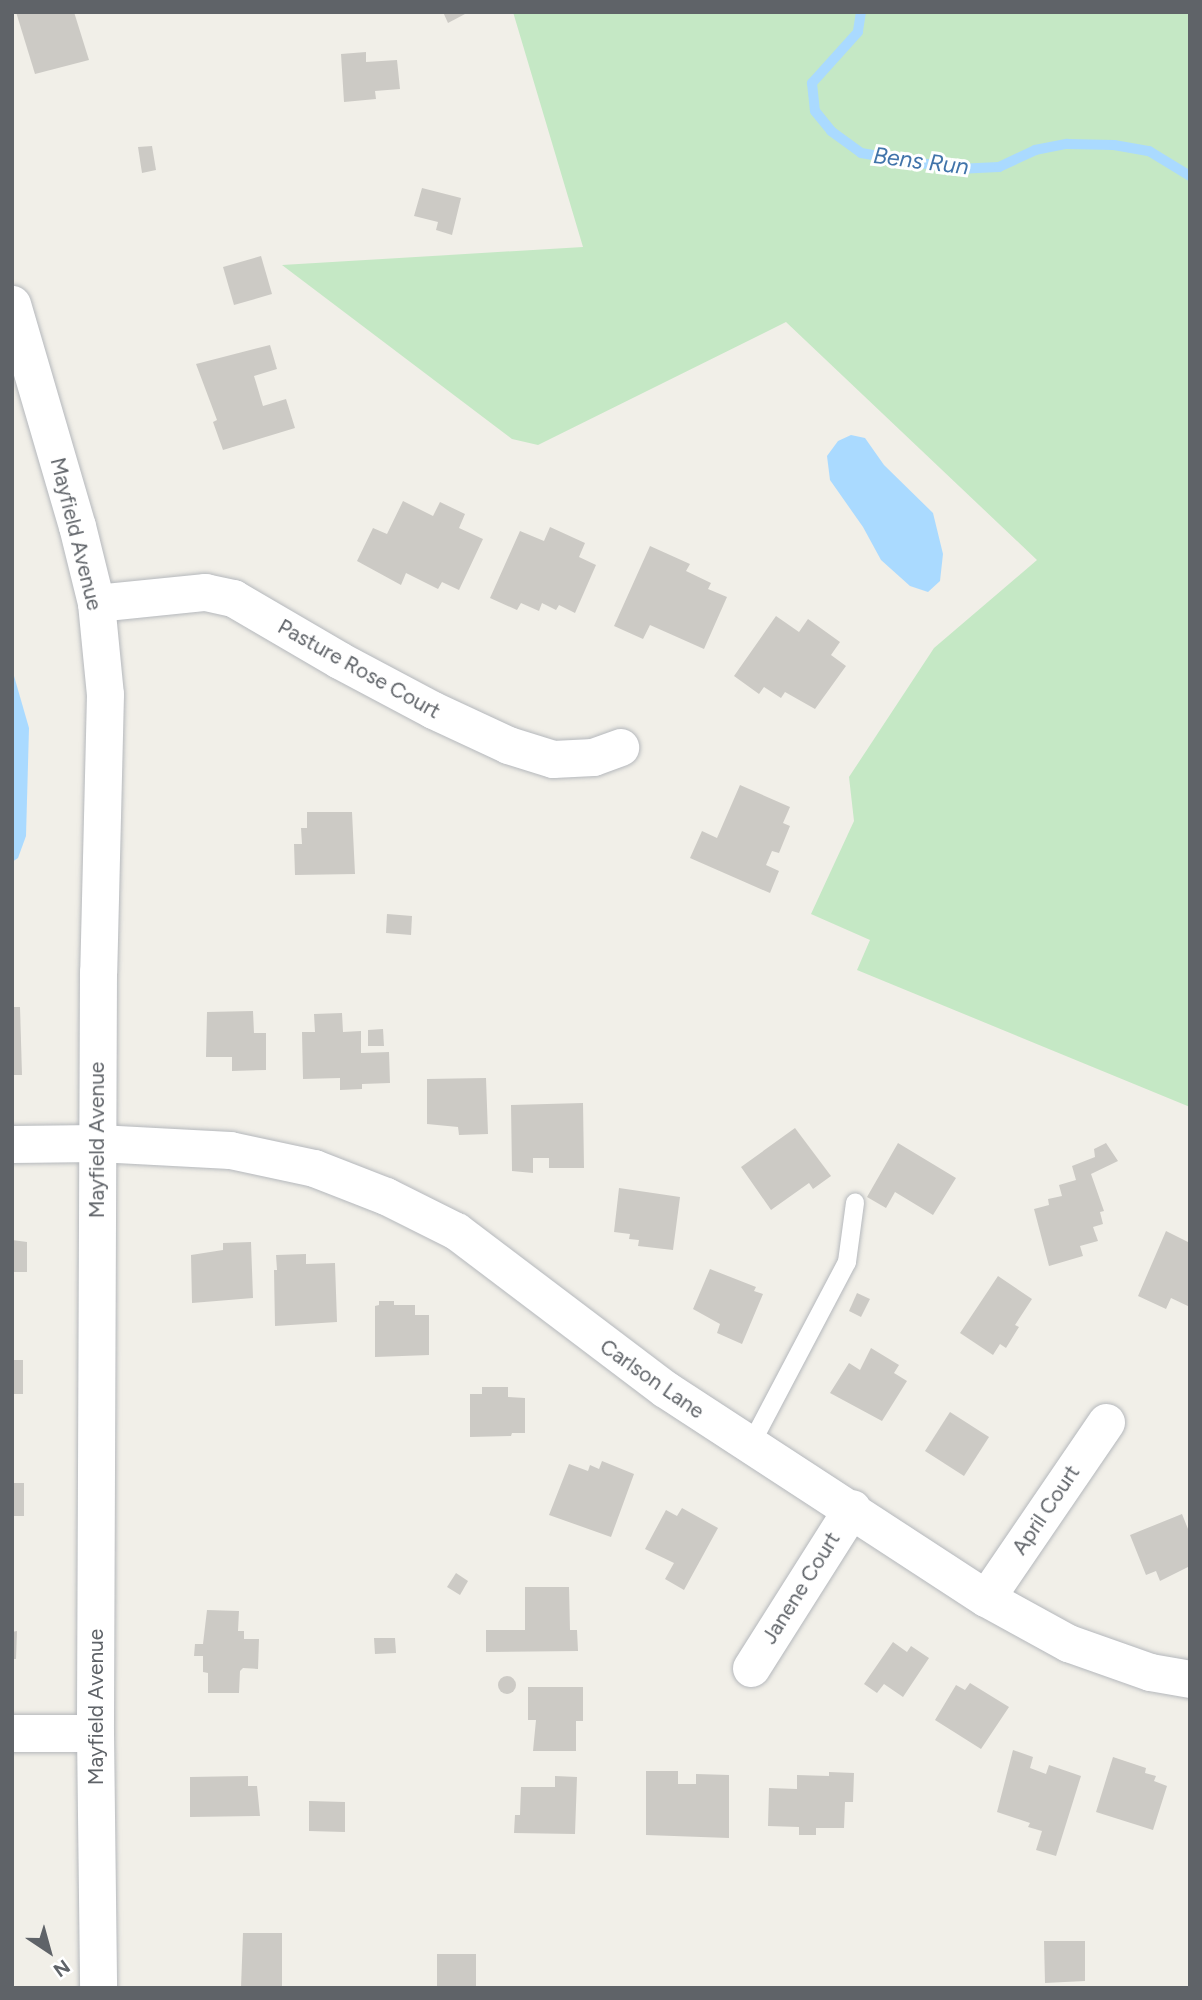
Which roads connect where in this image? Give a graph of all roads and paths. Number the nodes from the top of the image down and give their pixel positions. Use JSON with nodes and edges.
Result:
{"nodes":[{"id":1,"x":12,"y":304,"type":"edge"},
{"id":2,"x":96,"y":603,"type":"junction"},
{"id":3,"x":620,"y":747,"type":"dead end"},
{"id":4,"x":97,"y":1143,"type":"junction"},
{"id":5,"x":12,"y":1144,"type":"edge"},
{"id":6,"x":855,"y":1203,"type":"dead end"},
{"id":7,"x":1105,"y":1422,"type":"dead end"},
{"id":8,"x":750,"y":1446,"type":"junction"},
{"id":9,"x":852,"y":1508,"type":"junction"},
{"id":10,"x":986,"y":1598,"type":"junction"},
{"id":11,"x":751,"y":1668,"type":"dead end"},
{"id":12,"x":1190,"y":1679,"type":"edge"},
{"id":13,"x":12,"y":1733,"type":"edge"},
{"id":14,"x":95,"y":1734,"type":"junction"},
{"id":15,"x":98,"y":1988,"type":"edge"}],
"edges":[{"from":1,"to":2,"type":"street","name":"Mayfield Avenue"},
{"from":2,"to":3,"type":"street","name":"Pasture Rose Court"},
{"from":2,"to":4,"type":"street","name":"Mayfield Avenue"},
{"from":4,"to":5,"type":"street","name":"Carlson Lane"},
{"from":4,"to":8,"type":"street","name":"Carlson Lane"},
{"from":4,"to":14,"type":"street","name":"Mayfield Avenue"},
{"from":6,"to":8,"type":"lane"},
{"from":7,"to":10,"type":"street","name":"April Court"},
{"from":8,"to":9,"type":"street","name":"Carlson Lane"},
{"from":9,"to":10,"type":"street","name":"Carlson Lane"},
{"from":9,"to":11,"type":"street","name":"Janene Court"},
{"from":10,"to":12,"type":"street","name":"Carlson Lane"},
{"from":13,"to":14,"type":"street"},
{"from":14,"to":15,"type":"street","name":"Mayfield Avenue"}]}
